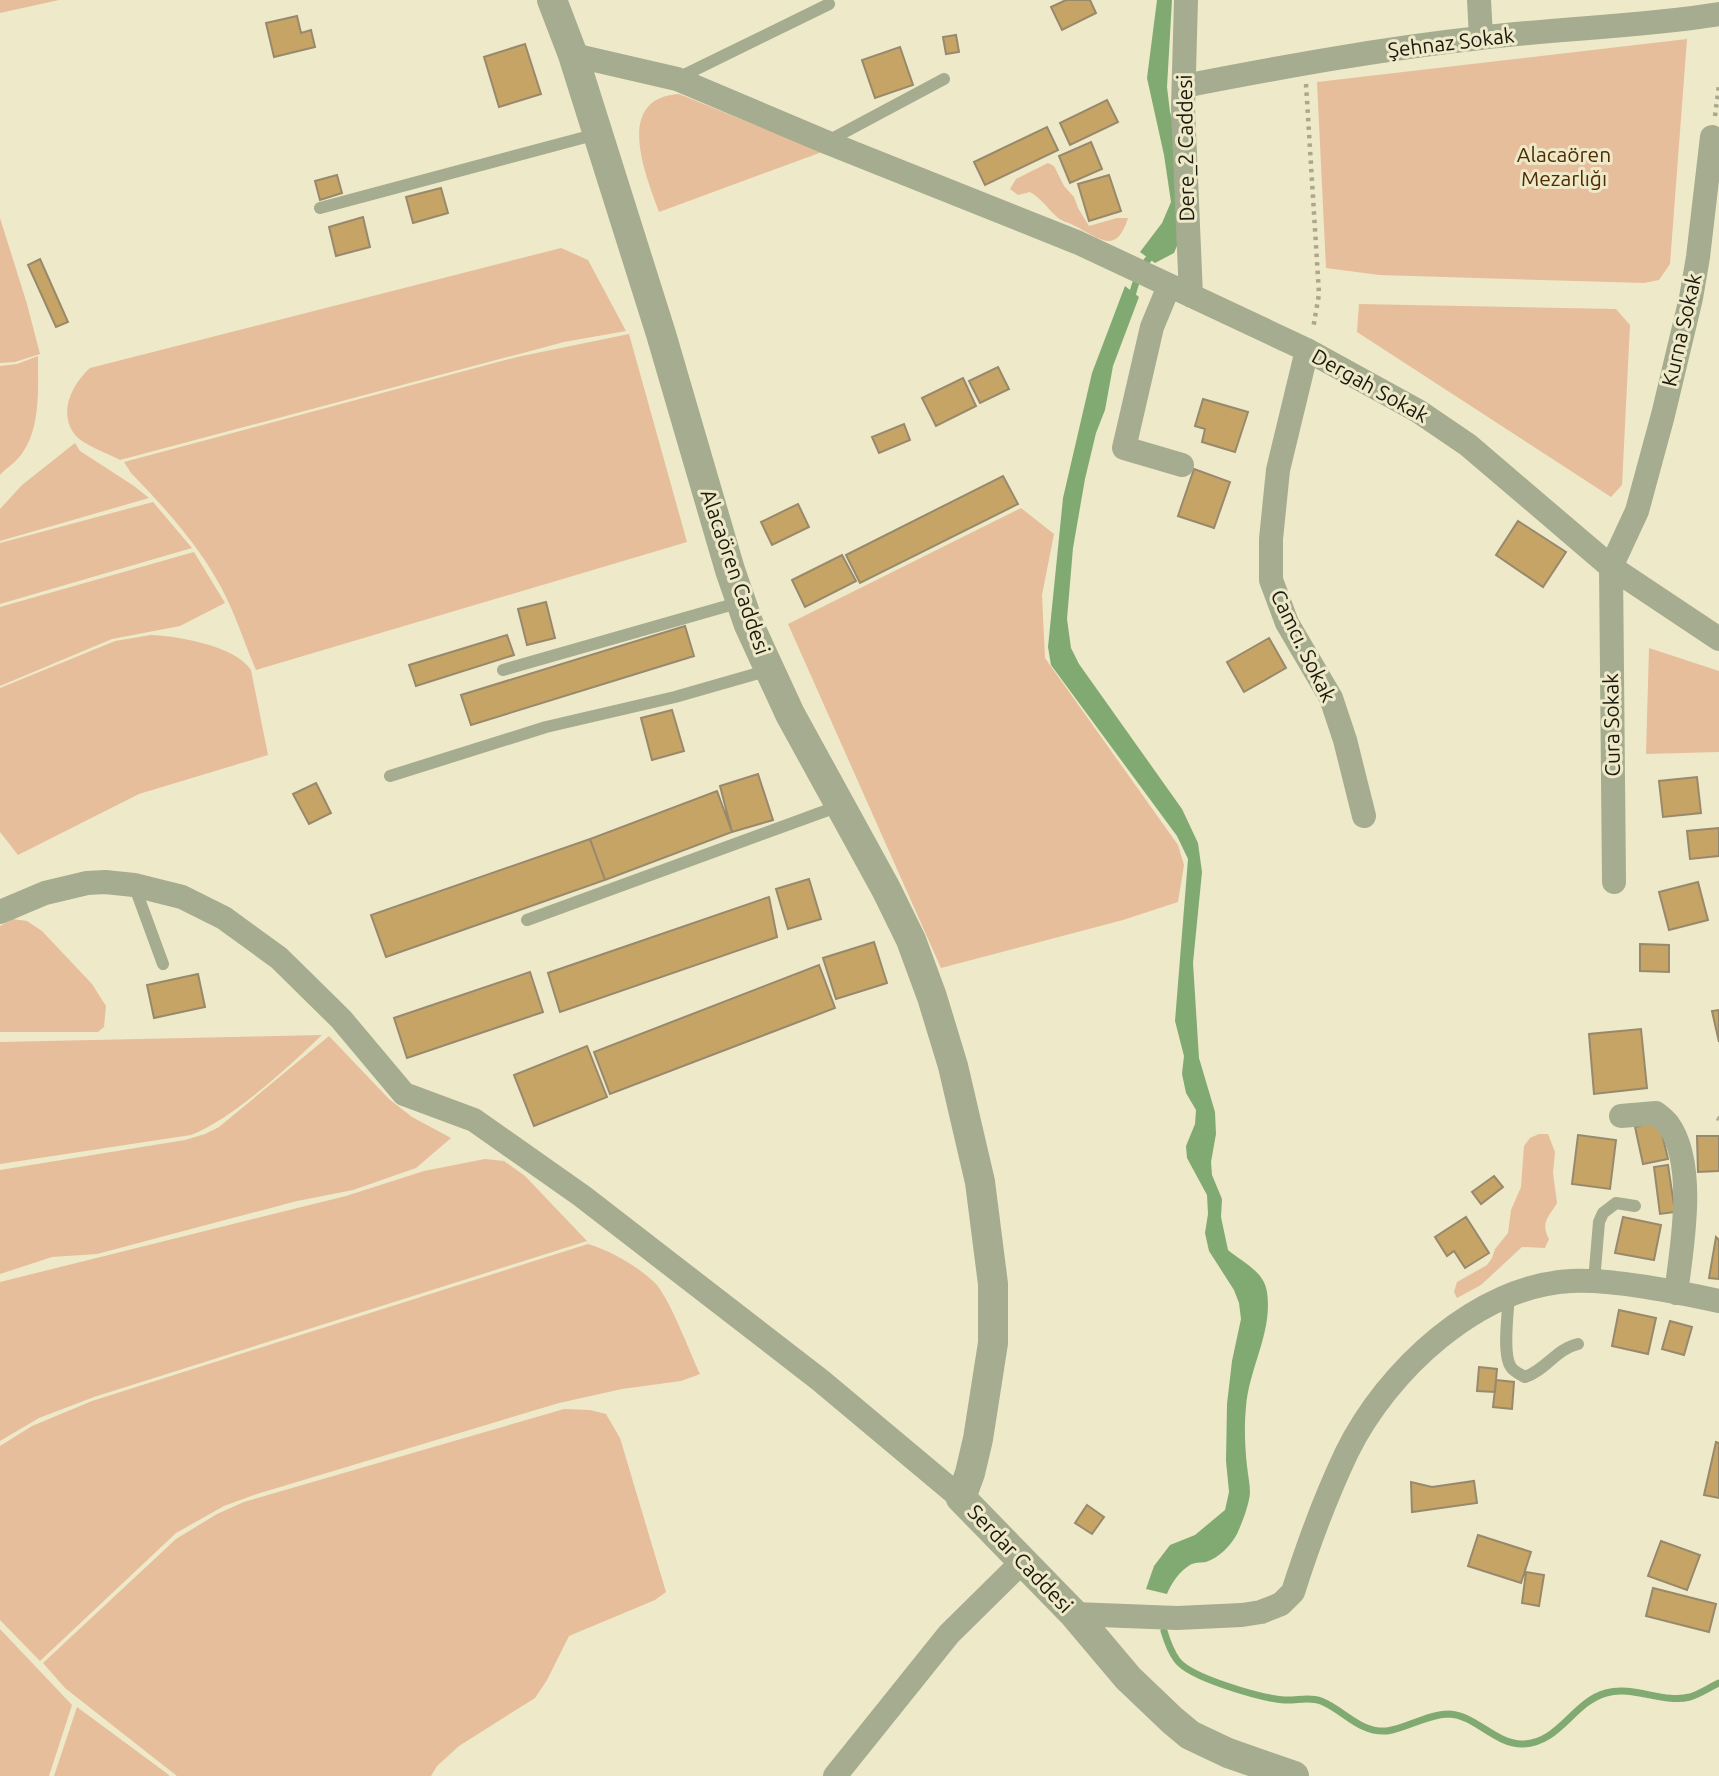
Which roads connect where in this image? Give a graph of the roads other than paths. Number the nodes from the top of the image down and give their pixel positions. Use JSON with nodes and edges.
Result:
{"nodes":[{"id":1,"x":552,"y":0,"type":"edge"},
{"id":2,"x":1186,"y":0,"type":"edge"},
{"id":3,"x":1479,"y":0,"type":"edge"},
{"id":4,"x":829,"y":4,"type":"dead end"},
{"id":5,"x":1719,"y":15,"type":"edge"},
{"id":6,"x":1481,"y":37,"type":"junction"},
{"id":7,"x":573,"y":55,"type":"junction"},
{"id":8,"x":677,"y":79,"type":"junction"},
{"id":9,"x":944,"y":79,"type":"dead end"},
{"id":10,"x":1184,"y":86,"type":"junction"},
{"id":11,"x":597,"y":134,"type":"junction"},
{"id":12,"x":1712,"y":137,"type":"road end"},
{"id":13,"x":826,"y":142,"type":"junction"},
{"id":14,"x":320,"y":208,"type":"dead end"},
{"id":15,"x":1165,"y":284,"type":"junction"},
{"id":16,"x":1191,"y":296,"type":"junction"},
{"id":17,"x":1307,"y":350,"type":"junction"},
{"id":18,"x":1182,"y":465,"type":"dead end"},
{"id":19,"x":1611,"y":567,"type":"junction"},
{"id":20,"x":741,"y":602,"type":"junction"},
{"id":21,"x":1719,"y":639,"type":"edge"},
{"id":22,"x":503,"y":670,"type":"dead end"},
{"id":23,"x":769,"y":670,"type":"junction"},
{"id":24,"x":390,"y":776,"type":"dead end"},
{"id":25,"x":840,"y":805,"type":"junction"},
{"id":26,"x":1364,"y":816,"type":"dead end"},
{"id":27,"x":1614,"y":882,"type":"dead end"},
{"id":28,"x":134,"y":885,"type":"junction"},
{"id":29,"x":0,"y":912,"type":"edge"},
{"id":30,"x":527,"y":920,"type":"dead end"},
{"id":31,"x":163,"y":964,"type":"dead end"},
{"id":32,"x":953,"y":1066,"type":"joint"},
{"id":33,"x":1621,"y":1116,"type":"dead end"},
{"id":34,"x":1635,"y":1206,"type":"dead end"},
{"id":35,"x":1594,"y":1281,"type":"junction"},
{"id":36,"x":1676,"y":1293,"type":"junction"},
{"id":37,"x":1509,"y":1296,"type":"junction"},
{"id":38,"x":1719,"y":1301,"type":"edge"},
{"id":39,"x":1578,"y":1344,"type":"dead end"},
{"id":40,"x":961,"y":1498,"type":"junction"},
{"id":41,"x":1022,"y":1563,"type":"junction"},
{"id":42,"x":1074,"y":1614,"type":"junction"},
{"id":43,"x":835,"y":1776,"type":"edge"},
{"id":44,"x":1294,"y":1776,"type":"edge"}],
"edges":[{"from":1,"to":7,"type":"street","name":"Alacaören Caddesi"},
{"from":2,"to":10,"type":"street","name":"Dere_2 Caddesi"},
{"from":3,"to":6,"type":"street"},
{"from":4,"to":8,"type":"lane"},
{"from":5,"to":6,"type":"street","name":"Şehnaz Sokak"},
{"from":6,"to":10,"type":"street","name":"Şehnaz Sokak"},
{"from":7,"to":8,"type":"street"},
{"from":7,"to":11,"type":"street","name":"Alacaören Caddesi"},
{"from":8,"to":13,"type":"street"},
{"from":9,"to":13,"type":"lane"},
{"from":10,"to":16,"type":"street","name":"Dere_2 Caddesi"},
{"from":11,"to":14,"type":"lane"},
{"from":11,"to":20,"type":"street","name":"Alacaören Caddesi"},
{"from":12,"to":19,"type":"street","name":"Kurna Sokak"},
{"from":13,"to":15,"type":"street","name":"Dergah Sokak"},
{"from":15,"to":16,"type":"street","name":"Dergah Sokak"},
{"from":15,"to":18,"type":"street"},
{"from":16,"to":17,"type":"street","name":"Dergah Sokak"},
{"from":17,"to":19,"type":"street","name":"Dergah Sokak"},
{"from":17,"to":26,"type":"street","name":"Camcı. Sokak"},
{"from":19,"to":21,"type":"street","name":"Dergah Sokak"},
{"from":19,"to":27,"type":"street","name":"Cura Sokak"},
{"from":20,"to":22,"type":"lane"},
{"from":20,"to":23,"type":"street","name":"Alacaören Caddesi"},
{"from":23,"to":24,"type":"lane"},
{"from":23,"to":25,"type":"street","name":"Alacaören Caddesi"},
{"from":25,"to":30,"type":"lane"},
{"from":25,"to":32,"type":"street","name":"Alacaören Caddesi"},
{"from":28,"to":29,"type":"street"},
{"from":28,"to":31,"type":"lane"},
{"from":28,"to":40,"type":"street"},
{"from":32,"to":40,"type":"street","name":"Serdar Caddesi"},
{"from":33,"to":36,"type":"street"},
{"from":34,"to":35,"type":"lane"},
{"from":35,"to":36,"type":"street"},
{"from":35,"to":37,"type":"street"},
{"from":36,"to":38,"type":"street"},
{"from":37,"to":39,"type":"lane"},
{"from":37,"to":42,"type":"street"},
{"from":40,"to":41,"type":"street","name":"Serdar Caddesi"},
{"from":41,"to":42,"type":"street","name":"Serdar Caddesi"},
{"from":41,"to":43,"type":"street"},
{"from":42,"to":44,"type":"street","name":"Serdar Caddesi"}]}
